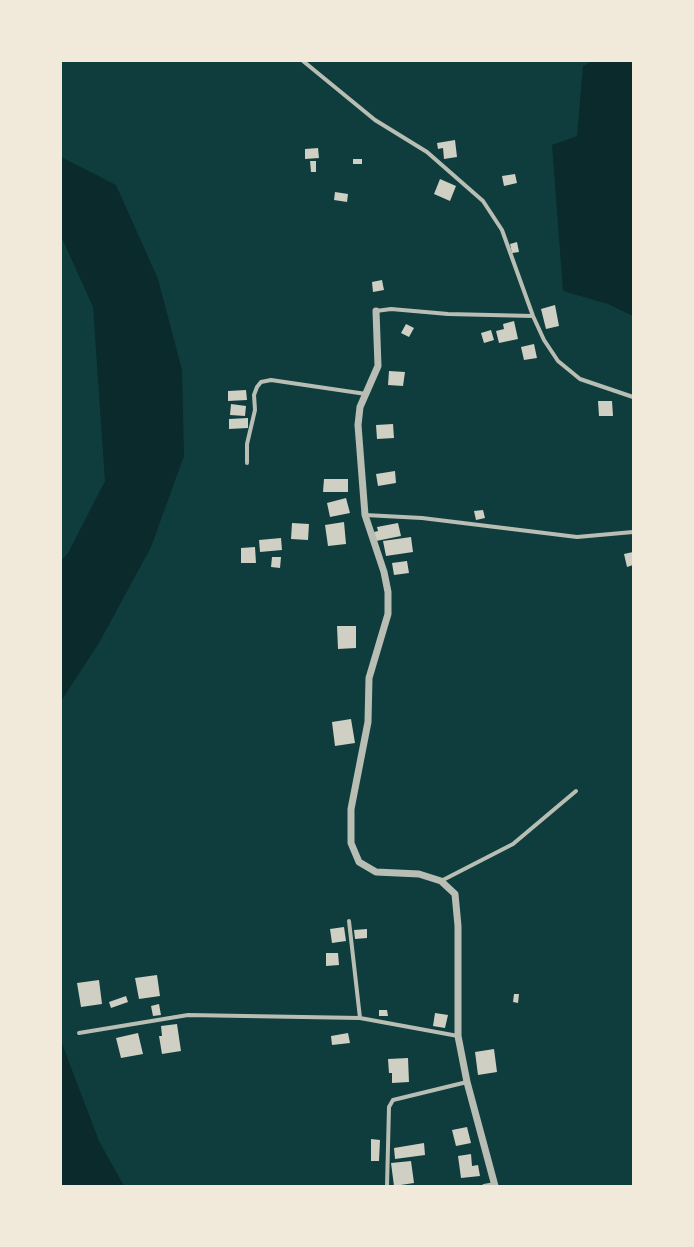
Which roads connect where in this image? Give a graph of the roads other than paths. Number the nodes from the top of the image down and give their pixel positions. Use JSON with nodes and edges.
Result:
{"nodes":[{"id":1,"x":303,"y":61,"type":"edge"},
{"id":2,"x":376,"y":311,"type":"joint"},
{"id":3,"x":534,"y":316,"type":"junction"},
{"id":4,"x":366,"y":394,"type":"junction"},
{"id":5,"x":633,"y":396,"type":"edge"},
{"id":6,"x":247,"y":463,"type":"dead end"},
{"id":7,"x":365,"y":515,"type":"junction"},
{"id":8,"x":633,"y":532,"type":"edge"},
{"id":9,"x":576,"y":791,"type":"dead end"},
{"id":10,"x":441,"y":881,"type":"junction"},
{"id":11,"x":349,"y":921,"type":"dead end"},
{"id":12,"x":360,"y":1018,"type":"junction"},
{"id":13,"x":79,"y":1033,"type":"dead end"},
{"id":14,"x":458,"y":1036,"type":"junction"},
{"id":15,"x":467,"y":1082,"type":"junction"},
{"id":16,"x":495,"y":1185,"type":"edge"},
{"id":17,"x":387,"y":1186,"type":"edge"},
{"id":18,"x":484,"y":1186,"type":"edge"}],
"edges":[{"from":1,"to":3,"type":"street"},
{"from":2,"to":3,"type":"street"},
{"from":2,"to":4,"type":"street"},
{"from":3,"to":5,"type":"street"},
{"from":4,"to":6,"type":"street"},
{"from":4,"to":7,"type":"street"},
{"from":7,"to":8,"type":"street"},
{"from":7,"to":10,"type":"street"},
{"from":9,"to":10,"type":"street"},
{"from":10,"to":14,"type":"street"},
{"from":11,"to":12,"type":"street"},
{"from":12,"to":13,"type":"street"},
{"from":12,"to":14,"type":"street"},
{"from":14,"to":15,"type":"street"},
{"from":15,"to":16,"type":"street"},
{"from":15,"to":17,"type":"street"},
{"from":16,"to":18,"type":"street"}]}
